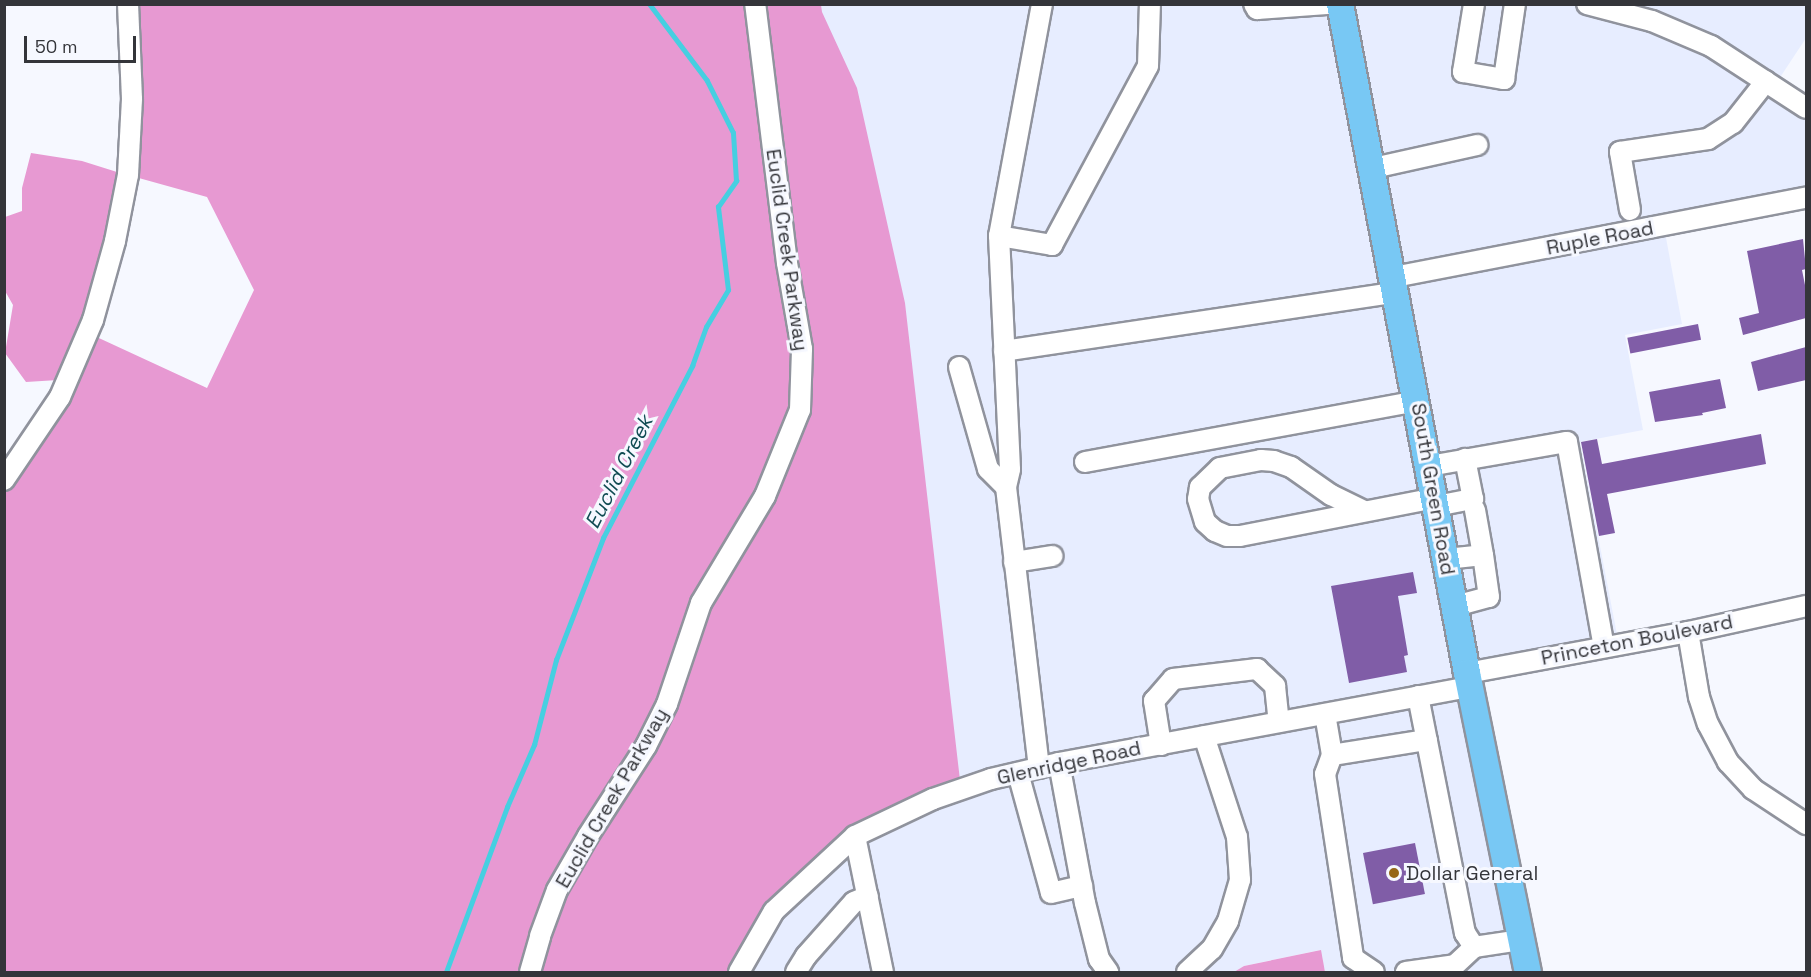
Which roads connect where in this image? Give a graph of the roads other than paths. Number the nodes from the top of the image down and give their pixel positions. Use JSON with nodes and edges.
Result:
{"nodes":[{"id":1,"x":129,"y":4,"type":"edge"},
{"id":2,"x":755,"y":4,"type":"edge"},
{"id":3,"x":1042,"y":4,"type":"edge"},
{"id":4,"x":1150,"y":4,"type":"edge"},
{"id":5,"x":1254,"y":4,"type":"edge"},
{"id":6,"x":1327,"y":4,"type":"edge"},
{"id":7,"x":1340,"y":4,"type":"edge"},
{"id":8,"x":1474,"y":4,"type":"edge"},
{"id":9,"x":1515,"y":4,"type":"edge"},
{"id":10,"x":1587,"y":4,"type":"edge"},
{"id":11,"x":1766,"y":81,"type":"junction"},
{"id":12,"x":1806,"y":108,"type":"edge"},
{"id":13,"x":1478,"y":145,"type":"dead end"},
{"id":14,"x":1372,"y":168,"type":"junction"},
{"id":15,"x":1806,"y":198,"type":"edge"},
{"id":16,"x":1630,"y":210,"type":"dead end"},
{"id":17,"x":999,"y":236,"type":"junction"},
{"id":18,"x":1395,"y":285,"type":"junction"},
{"id":19,"x":1004,"y":351,"type":"junction"},
{"id":20,"x":959,"y":367,"type":"dead end"},
{"id":21,"x":1417,"y":401,"type":"junction"},
{"id":22,"x":1465,"y":459,"type":"junction"},
{"id":23,"x":1085,"y":462,"type":"dead end"},
{"id":24,"x":1429,"y":466,"type":"junction"},
{"id":25,"x":4,"y":480,"type":"edge"},
{"id":26,"x":1006,"y":487,"type":"junction"},
{"id":27,"x":1436,"y":502,"type":"junction"},
{"id":28,"x":1474,"y":510,"type":"dead end"},
{"id":29,"x":1364,"y":511,"type":"junction"},
{"id":30,"x":1483,"y":555,"type":"junction"},
{"id":31,"x":1053,"y":556,"type":"dead end"},
{"id":32,"x":1446,"y":560,"type":"junction"},
{"id":33,"x":1014,"y":562,"type":"junction"},
{"id":34,"x":1455,"y":606,"type":"junction"},
{"id":35,"x":1806,"y":606,"type":"edge"},
{"id":36,"x":1688,"y":632,"type":"junction"},
{"id":37,"x":1604,"y":647,"type":"junction"},
{"id":38,"x":1469,"y":680,"type":"junction"},
{"id":39,"x":1419,"y":696,"type":"junction"},
{"id":40,"x":1325,"y":714,"type":"junction"},
{"id":41,"x":1279,"y":722,"type":"junction"},
{"id":42,"x":1204,"y":736,"type":"junction"},
{"id":43,"x":1427,"y":740,"type":"junction"},
{"id":44,"x":1161,"y":745,"type":"junction"},
{"id":45,"x":1332,"y":755,"type":"junction"},
{"id":46,"x":1059,"y":764,"type":"junction"},
{"id":47,"x":1039,"y":768,"type":"junction"},
{"id":48,"x":1018,"y":772,"type":"junction"},
{"id":49,"x":1806,"y":824,"type":"edge"},
{"id":50,"x":855,"y":836,"type":"junction"},
{"id":51,"x":1082,"y":886,"type":"junction"},
{"id":52,"x":868,"y":896,"type":"junction"},
{"id":53,"x":1521,"y":940,"type":"junction"},
{"id":54,"x":1474,"y":947,"type":"junction"},
{"id":55,"x":530,"y":972,"type":"edge"},
{"id":56,"x":739,"y":972,"type":"edge"},
{"id":57,"x":796,"y":972,"type":"edge"},
{"id":58,"x":883,"y":972,"type":"edge"},
{"id":59,"x":1108,"y":972,"type":"edge"},
{"id":60,"x":1187,"y":972,"type":"edge"},
{"id":61,"x":1374,"y":972,"type":"edge"},
{"id":62,"x":1406,"y":972,"type":"edge"},
{"id":63,"x":1528,"y":972,"type":"edge"}],
"edges":[{"from":1,"to":25,"type":"street"},
{"from":2,"to":55,"type":"street","name":"Euclid Creek Parkway"},
{"from":3,"to":17,"type":"street"},
{"from":4,"to":17,"type":"street"},
{"from":5,"to":6,"type":"street"},
{"from":7,"to":14,"type":"main road","name":"South Green Road"},
{"from":8,"to":9,"type":"street"},
{"from":10,"to":11,"type":"street"},
{"from":11,"to":12,"type":"street"},
{"from":11,"to":16,"type":"street"},
{"from":13,"to":14,"type":"street"},
{"from":14,"to":18,"type":"main road","name":"South Green Road"},
{"from":15,"to":18,"type":"street","name":"Ruple Road"},
{"from":17,"to":19,"type":"street"},
{"from":18,"to":19,"type":"street","name":"Ruple Road"},
{"from":18,"to":21,"type":"main road","name":"South Green Road"},
{"from":19,"to":26,"type":"street"},
{"from":20,"to":26,"type":"street"},
{"from":21,"to":23,"type":"street"},
{"from":21,"to":24,"type":"main road","name":"South Green Road"},
{"from":22,"to":24,"type":"street"},
{"from":22,"to":27,"type":"street"},
{"from":22,"to":37,"type":"street"},
{"from":24,"to":27,"type":"main road","name":"South Green Road"},
{"from":26,"to":33,"type":"street"},
{"from":27,"to":29,"type":"street"},
{"from":27,"to":32,"type":"main road","name":"South Green Road"},
{"from":28,"to":30,"type":"street"},
{"from":29,"to":29,"type":"street"},
{"from":30,"to":32,"type":"street"},
{"from":30,"to":34,"type":"street"},
{"from":31,"to":33,"type":"street"},
{"from":32,"to":34,"type":"main road","name":"South Green Road"},
{"from":33,"to":47,"type":"street"},
{"from":34,"to":38,"type":"main road","name":"South Green Road"},
{"from":35,"to":36,"type":"street","name":"Princeton Boulevard"},
{"from":36,"to":37,"type":"street","name":"Princeton Boulevard"},
{"from":36,"to":49,"type":"street"},
{"from":37,"to":38,"type":"street","name":"Princeton Boulevard"},
{"from":38,"to":39,"type":"street","name":"Glenridge Road"},
{"from":38,"to":53,"type":"main road","name":"South Green Road"},
{"from":39,"to":40,"type":"street","name":"Glenridge Road"},
{"from":39,"to":43,"type":"street"},
{"from":40,"to":41,"type":"street","name":"Glenridge Road"},
{"from":40,"to":45,"type":"street"},
{"from":41,"to":42,"type":"street","name":"Glenridge Road"},
{"from":41,"to":44,"type":"street"},
{"from":42,"to":44,"type":"street","name":"Glenridge Road"},
{"from":42,"to":60,"type":"street"},
{"from":43,"to":45,"type":"street"},
{"from":43,"to":54,"type":"street"},
{"from":44,"to":46,"type":"street","name":"Glenridge Road"},
{"from":45,"to":61,"type":"street"},
{"from":46,"to":47,"type":"street","name":"Glenridge Road"},
{"from":46,"to":51,"type":"street"},
{"from":47,"to":48,"type":"street","name":"Glenridge Road"},
{"from":48,"to":50,"type":"street","name":"Glenridge Road"},
{"from":48,"to":51,"type":"street"},
{"from":50,"to":52,"type":"street"},
{"from":50,"to":56,"type":"street","name":"Glenridge Road"},
{"from":51,"to":59,"type":"street"},
{"from":52,"to":57,"type":"street"},
{"from":52,"to":58,"type":"street"},
{"from":53,"to":54,"type":"street"},
{"from":53,"to":63,"type":"main road","name":"South Green Road"},
{"from":54,"to":62,"type":"street"}]}
